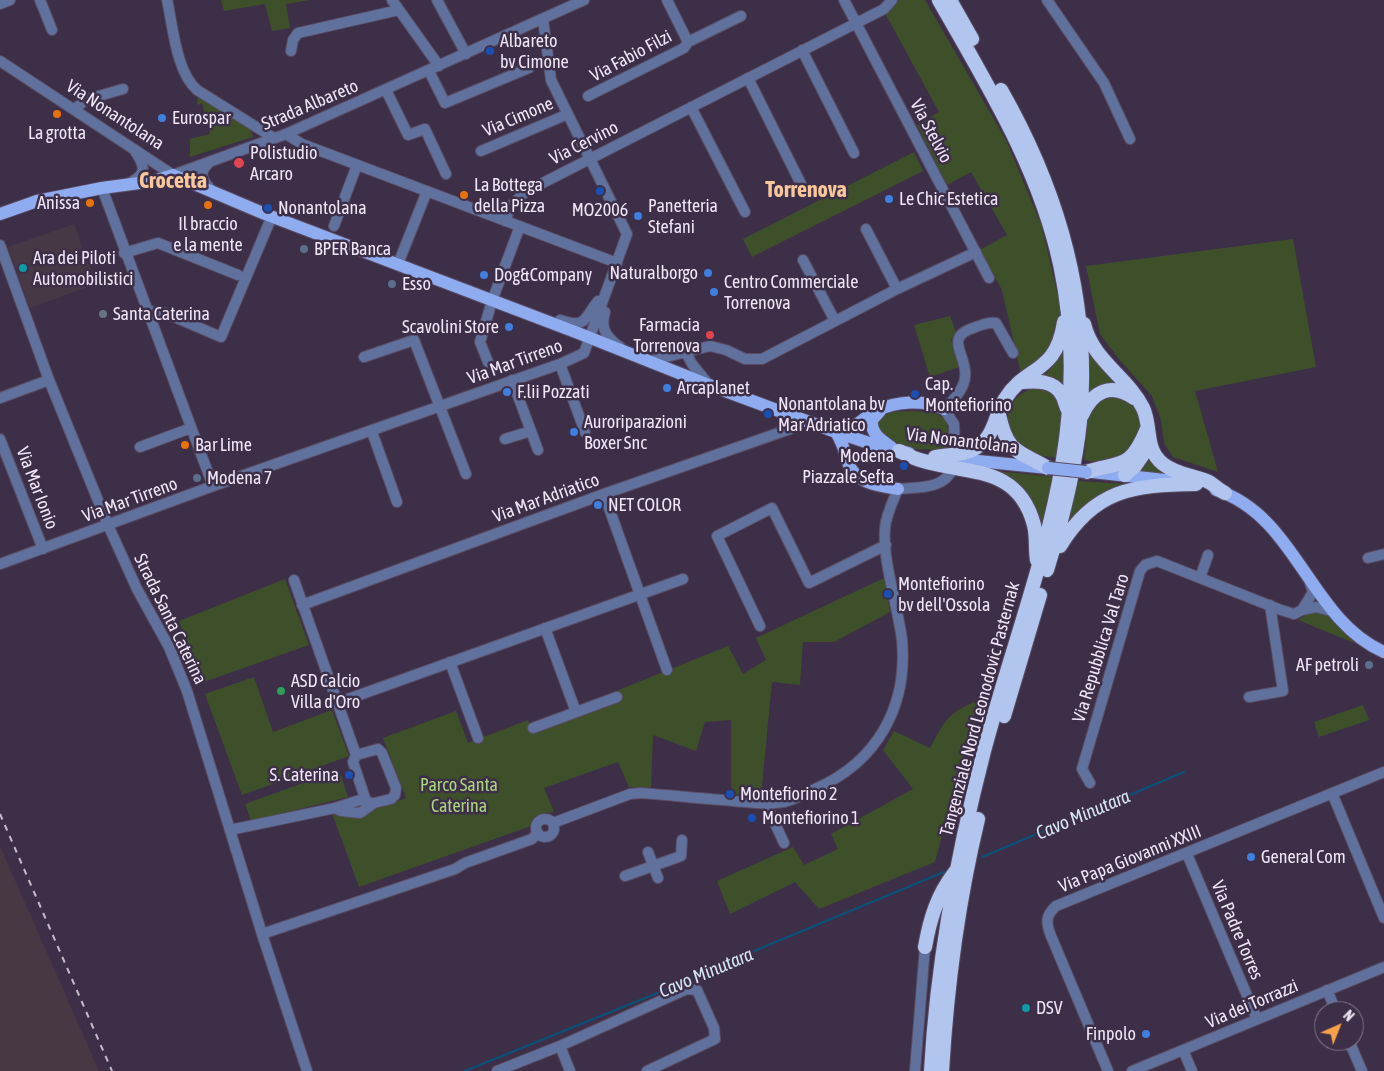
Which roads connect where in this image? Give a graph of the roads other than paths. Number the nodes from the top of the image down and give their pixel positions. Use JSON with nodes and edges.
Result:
{"nodes":[{"id":1,"x":10,"y":0,"type":"edge"},
{"id":2,"x":40,"y":0,"type":"edge"},
{"id":3,"x":167,"y":0,"type":"edge"},
{"id":4,"x":392,"y":0,"type":"edge"},
{"id":5,"x":437,"y":0,"type":"edge"},
{"id":6,"x":584,"y":0,"type":"edge"},
{"id":7,"x":667,"y":0,"type":"edge"},
{"id":8,"x":844,"y":0,"type":"edge"},
{"id":9,"x":892,"y":0,"type":"edge"},
{"id":10,"x":939,"y":0,"type":"edge"},
{"id":11,"x":950,"y":0,"type":"edge"},
{"id":12,"x":1047,"y":0,"type":"edge"},
{"id":13,"x":0,"y":4,"type":"edge"},
{"id":14,"x":399,"y":10,"type":"junction"},
{"id":15,"x":741,"y":16,"type":"dead end"},
{"id":16,"x":543,"y":19,"type":"junction"},
{"id":17,"x":856,"y":23,"type":"junction"},
{"id":18,"x":52,"y":30,"type":"dead end"},
{"id":19,"x":688,"y":42,"type":"junction"},
{"id":20,"x":802,"y":50,"type":"junction"},
{"id":21,"x":291,"y":51,"type":"dead end"},
{"id":22,"x":466,"y":54,"type":"junction"},
{"id":23,"x":0,"y":61,"type":"edge"},
{"id":24,"x":439,"y":66,"type":"junction"},
{"id":25,"x":529,"y":68,"type":"dead end"},
{"id":26,"x":429,"y":71,"type":"junction"},
{"id":27,"x":748,"y":78,"type":"junction"},
{"id":28,"x":123,"y":89,"type":"dead end"},
{"id":29,"x":386,"y":90,"type":"junction"},
{"id":30,"x":588,"y":96,"type":"dead end"},
{"id":31,"x":691,"y":107,"type":"junction"},
{"id":32,"x":74,"y":110,"type":"junction"},
{"id":33,"x":568,"y":114,"type":"junction"},
{"id":34,"x":286,"y":134,"type":"junction"},
{"id":35,"x":274,"y":138,"type":"junction"},
{"id":36,"x":1130,"y":140,"type":"dead end"},
{"id":37,"x":133,"y":148,"type":"junction"},
{"id":38,"x":481,"y":151,"type":"dead end"},
{"id":39,"x":854,"y":153,"type":"dead end"},
{"id":40,"x":590,"y":158,"type":"junction"},
{"id":41,"x":212,"y":160,"type":"junction"},
{"id":42,"x":357,"y":165,"type":"junction"},
{"id":43,"x":446,"y":174,"type":"dead end"},
{"id":44,"x":173,"y":175,"type":"junction"},
{"id":45,"x":801,"y":184,"type":"dead end"},
{"id":46,"x":122,"y":186,"type":"junction"},
{"id":47,"x":102,"y":188,"type":"junction"},
{"id":48,"x":427,"y":191,"type":"junction"},
{"id":49,"x":214,"y":193,"type":"junction"},
{"id":50,"x":37,"y":201,"type":"junction"},
{"id":51,"x":0,"y":206,"type":"edge"},
{"id":52,"x":745,"y":212,"type":"dead end"},
{"id":53,"x":0,"y":214,"type":"edge"},
{"id":54,"x":272,"y":216,"type":"junction"},
{"id":55,"x":505,"y":221,"type":"junction"},
{"id":56,"x":334,"y":226,"type":"dead end"},
{"id":57,"x":520,"y":226,"type":"junction"},
{"id":58,"x":866,"y":229,"type":"dead end"},
{"id":59,"x":0,"y":245,"type":"edge"},
{"id":60,"x":124,"y":252,"type":"junction"},
{"id":61,"x":976,"y":252,"type":"junction"},
{"id":62,"x":803,"y":260,"type":"dead end"},
{"id":63,"x":617,"y":263,"type":"junction"},
{"id":64,"x":398,"y":264,"type":"junction"},
{"id":65,"x":238,"y":275,"type":"dead end"},
{"id":66,"x":989,"y":278,"type":"dead end"},
{"id":67,"x":897,"y":289,"type":"junction"},
{"id":68,"x":1075,"y":292,"type":"junction"},
{"id":69,"x":605,"y":296,"type":"junction"},
{"id":70,"x":492,"y":301,"type":"junction"},
{"id":71,"x":1067,"y":306,"type":"junction"},
{"id":72,"x":147,"y":311,"type":"junction"},
{"id":73,"x":546,"y":321,"type":"junction"},
{"id":74,"x":835,"y":321,"type":"junction"},
{"id":75,"x":590,"y":338,"type":"junction"},
{"id":76,"x":702,"y":348,"type":"junction"},
{"id":77,"x":686,"y":351,"type":"junction"},
{"id":78,"x":628,"y":353,"type":"junction"},
{"id":79,"x":1013,"y":354,"type":"dead end"},
{"id":80,"x":364,"y":357,"type":"dead end"},
{"id":81,"x":650,"y":361,"type":"junction"},
{"id":82,"x":488,"y":362,"type":"dead end"},
{"id":83,"x":560,"y":364,"type":"junction"},
{"id":84,"x":697,"y":370,"type":"junction"},
{"id":85,"x":49,"y":380,"type":"junction"},
{"id":86,"x":512,"y":380,"type":"junction"},
{"id":87,"x":1021,"y":382,"type":"junction"},
{"id":88,"x":709,"y":386,"type":"junction"},
{"id":89,"x":0,"y":398,"type":"edge"},
{"id":90,"x":1138,"y":401,"type":"junction"},
{"id":91,"x":441,"y":406,"type":"junction"},
{"id":92,"x":882,"y":409,"type":"junction"},
{"id":93,"x":944,"y":409,"type":"junction"},
{"id":94,"x":999,"y":415,"type":"junction"},
{"id":95,"x":1075,"y":416,"type":"junction"},
{"id":96,"x":796,"y":418,"type":"junction"},
{"id":97,"x":191,"y":428,"type":"junction"},
{"id":98,"x":531,"y":430,"type":"junction"},
{"id":99,"x":372,"y":432,"type":"junction"},
{"id":100,"x":585,"y":432,"type":"dead end"},
{"id":101,"x":836,"y":432,"type":"junction"},
{"id":102,"x":1148,"y":434,"type":"junction"},
{"id":103,"x":0,"y":438,"type":"edge"},
{"id":104,"x":505,"y":439,"type":"dead end"},
{"id":105,"x":868,"y":443,"type":"junction"},
{"id":106,"x":140,"y":447,"type":"dead end"},
{"id":107,"x":955,"y":448,"type":"dead end"},
{"id":108,"x":538,"y":450,"type":"dead end"},
{"id":109,"x":897,"y":451,"type":"junction"},
{"id":110,"x":935,"y":456,"type":"junction"},
{"id":111,"x":953,"y":468,"type":"dead end"},
{"id":112,"x":1048,"y":468,"type":"junction"},
{"id":113,"x":1086,"y":472,"type":"junction"},
{"id":114,"x":466,"y":474,"type":"dead end"},
{"id":115,"x":855,"y":474,"type":"junction"},
{"id":116,"x":1125,"y":475,"type":"junction"},
{"id":117,"x":1196,"y":484,"type":"junction"},
{"id":118,"x":213,"y":486,"type":"junction"},
{"id":119,"x":898,"y":488,"type":"junction"},
{"id":120,"x":1224,"y":493,"type":"junction"},
{"id":121,"x":604,"y":494,"type":"junction"},
{"id":122,"x":397,"y":502,"type":"dead end"},
{"id":123,"x":108,"y":525,"type":"junction"},
{"id":124,"x":886,"y":545,"type":"junction"},
{"id":125,"x":43,"y":549,"type":"junction"},
{"id":126,"x":1384,"y":554,"type":"edge"},
{"id":127,"x":1208,"y":555,"type":"dead end"},
{"id":128,"x":1368,"y":558,"type":"dead end"},
{"id":129,"x":0,"y":564,"type":"edge"},
{"id":130,"x":1044,"y":564,"type":"junction"},
{"id":131,"x":1200,"y":578,"type":"junction"},
{"id":132,"x":683,"y":579,"type":"dead end"},
{"id":133,"x":1310,"y":579,"type":"junction"},
{"id":134,"x":294,"y":580,"type":"dead end"},
{"id":135,"x":640,"y":594,"type":"junction"},
{"id":136,"x":302,"y":605,"type":"junction"},
{"id":137,"x":1270,"y":605,"type":"junction"},
{"id":138,"x":1302,"y":610,"type":"junction"},
{"id":139,"x":1331,"y":611,"type":"junction"},
{"id":140,"x":760,"y":626,"type":"dead end"},
{"id":141,"x":545,"y":628,"type":"junction"},
{"id":142,"x":1384,"y":652,"type":"edge"},
{"id":143,"x":450,"y":662,"type":"junction"},
{"id":144,"x":667,"y":670,"type":"dead end"},
{"id":145,"x":617,"y":697,"type":"dead end"},
{"id":146,"x":1250,"y":697,"type":"dead end"},
{"id":147,"x":337,"y":703,"type":"junction"},
{"id":148,"x":576,"y":712,"type":"junction"},
{"id":149,"x":533,"y":728,"type":"dead end"},
{"id":150,"x":478,"y":738,"type":"dead end"},
{"id":151,"x":356,"y":755,"type":"junction"},
{"id":152,"x":1384,"y":772,"type":"edge"},
{"id":153,"x":1090,"y":782,"type":"dead end"},
{"id":154,"x":1332,"y":793,"type":"junction"},
{"id":155,"x":370,"y":802,"type":"junction"},
{"id":156,"x":765,"y":802,"type":"junction"},
{"id":157,"x":230,"y":830,"type":"junction"},
{"id":158,"x":682,"y":840,"type":"dead end"},
{"id":159,"x":784,"y":843,"type":"dead end"},
{"id":160,"x":648,"y":852,"type":"dead end"},
{"id":161,"x":1187,"y":854,"type":"junction"},
{"id":162,"x":653,"y":866,"type":"junction"},
{"id":163,"x":957,"y":870,"type":"junction"},
{"id":164,"x":625,"y":876,"type":"dead end"},
{"id":165,"x":658,"y":878,"type":"dead end"},
{"id":166,"x":1384,"y":918,"type":"edge"},
{"id":167,"x":262,"y":934,"type":"junction"},
{"id":168,"x":925,"y":947,"type":"joint"},
{"id":169,"x":1384,"y":967,"type":"edge"},
{"id":170,"x":1327,"y":990,"type":"junction"},
{"id":171,"x":1332,"y":1001,"type":"edge"},
{"id":172,"x":1257,"y":1019,"type":"junction"},
{"id":173,"x":560,"y":1046,"type":"junction"},
{"id":174,"x":1183,"y":1050,"type":"junction"},
{"id":175,"x":1353,"y":1051,"type":"edge"},
{"id":176,"x":307,"y":1071,"type":"edge"},
{"id":177,"x":497,"y":1071,"type":"edge"},
{"id":178,"x":570,"y":1071,"type":"edge"},
{"id":179,"x":648,"y":1071,"type":"edge"},
{"id":180,"x":915,"y":1071,"type":"edge"},
{"id":181,"x":931,"y":1071,"type":"edge"},
{"id":182,"x":942,"y":1071,"type":"edge"},
{"id":183,"x":1108,"y":1071,"type":"edge"},
{"id":184,"x":1132,"y":1071,"type":"edge"},
{"id":185,"x":1192,"y":1071,"type":"edge"},
{"id":186,"x":1362,"y":1071,"type":"edge"}],
"edges":[{"from":1,"to":13,"type":"street"},
{"from":2,"to":18,"type":"street"},
{"from":3,"to":35,"type":"street"},
{"from":4,"to":14,"type":"street"},
{"from":5,"to":22,"type":"street"},
{"from":6,"to":16,"type":"street","name":"Strada Albareto"},
{"from":7,"to":19,"type":"street","name":"Via Fabio Filzi"},
{"from":8,"to":17,"type":"street","name":"Via Stelvio"},
{"from":9,"to":17,"type":"street","name":"Via Cervino"},
{"from":10,"to":71,"type":"highway"},
{"from":11,"to":68,"type":"highway"},
{"from":12,"to":36,"type":"street"},
{"from":14,"to":21,"type":"street"},
{"from":14,"to":24,"type":"street"},
{"from":15,"to":19,"type":"street","name":"Via Fabio Filzi"},
{"from":16,"to":22,"type":"street","name":"Strada Albareto"},
{"from":16,"to":33,"type":"street","name":"Via Cimone"},
{"from":17,"to":20,"type":"street","name":"Via Cervino"},
{"from":17,"to":61,"type":"street","name":"Via Stelvio"},
{"from":19,"to":30,"type":"street","name":"Via Fabio Filzi"},
{"from":20,"to":27,"type":"street","name":"Via Cervino"},
{"from":20,"to":39,"type":"street"},
{"from":22,"to":24,"type":"street","name":"Strada Albareto"},
{"from":23,"to":32,"type":"street","name":"Via Nonantolana"},
{"from":24,"to":26,"type":"street","name":"Strada Albareto"},
{"from":25,"to":26,"type":"street"},
{"from":26,"to":29,"type":"street","name":"Strada Albareto"},
{"from":27,"to":31,"type":"street","name":"Via Cervino"},
{"from":27,"to":45,"type":"street"},
{"from":28,"to":32,"type":"street"},
{"from":29,"to":34,"type":"street","name":"Strada Albareto"},
{"from":29,"to":43,"type":"street"},
{"from":31,"to":40,"type":"street","name":"Via Cervino"},
{"from":31,"to":52,"type":"street"},
{"from":32,"to":37,"type":"street","name":"Via Nonantolana"},
{"from":33,"to":38,"type":"street","name":"Via Cimone"},
{"from":33,"to":40,"type":"street","name":"Via Cimone"},
{"from":34,"to":35,"type":"street","name":"Strada Albareto"},
{"from":34,"to":42,"type":"street"},
{"from":35,"to":41,"type":"street","name":"Strada Albareto"},
{"from":37,"to":44,"type":"street","name":"Via Nonantolana"},
{"from":37,"to":46,"type":"street"},
{"from":40,"to":55,"type":"street","name":"Via Cervino"},
{"from":40,"to":63,"type":"street","name":"Via Cimone"},
{"from":41,"to":44,"type":"street","name":"Strada Albareto"},
{"from":41,"to":49,"type":"street"},
{"from":42,"to":48,"type":"street"},
{"from":42,"to":56,"type":"street"},
{"from":44,"to":46,"type":"main road"},
{"from":44,"to":49,"type":"main road","name":"Via Nonantolana"},
{"from":46,"to":47,"type":"main road"},
{"from":47,"to":50,"type":"main road"},
{"from":47,"to":60,"type":"street"},
{"from":48,"to":55,"type":"street"},
{"from":48,"to":64,"type":"street"},
{"from":49,"to":54,"type":"main road","name":"Via Nonantolana"},
{"from":50,"to":51,"type":"main road"},
{"from":50,"to":53,"type":"main road"},
{"from":54,"to":64,"type":"main road","name":"Via Nonantolana"},
{"from":54,"to":72,"type":"street"},
{"from":55,"to":57,"type":"street"},
{"from":57,"to":63,"type":"street"},
{"from":57,"to":70,"type":"street"},
{"from":58,"to":67,"type":"street"},
{"from":59,"to":85,"type":"street","name":"Strada Santa Caterina"},
{"from":60,"to":65,"type":"street"},
{"from":60,"to":72,"type":"street"},
{"from":61,"to":66,"type":"street","name":"Via Stelvio"},
{"from":61,"to":67,"type":"street"},
{"from":62,"to":74,"type":"street"},
{"from":63,"to":69,"type":"street","name":"Via Cimone"},
{"from":64,"to":70,"type":"main road","name":"Via Nonantolana"},
{"from":67,"to":74,"type":"street"},
{"from":68,"to":90,"type":"highway"},
{"from":68,"to":95,"type":"highway"},
{"from":69,"to":73,"type":"street","name":"Via Cimone"},
{"from":69,"to":75,"type":"street","name":"Via Cimone"},
{"from":69,"to":78,"type":"street","name":"Via Cimone"},
{"from":70,"to":73,"type":"main road","name":"Via Nonantolana"},
{"from":70,"to":82,"type":"street"},
{"from":71,"to":87,"type":"highway"},
{"from":71,"to":95,"type":"highway"},
{"from":72,"to":97,"type":"street"},
{"from":73,"to":75,"type":"main road","name":"Via Nonantolana"},
{"from":74,"to":76,"type":"street"},
{"from":75,"to":78,"type":"main road","name":"Via Nonantolana"},
{"from":75,"to":83,"type":"street","name":"Via Mar Tirreno"},
{"from":76,"to":77,"type":"street"},
{"from":76,"to":84,"type":"street"},
{"from":77,"to":81,"type":"street"},
{"from":77,"to":84,"type":"street"},
{"from":78,"to":81,"type":"main road","name":"Via Nonantolana"},
{"from":79,"to":93,"type":"street","name":"Via Nonantolana"},
{"from":80,"to":91,"type":"street"},
{"from":81,"to":88,"type":"main road","name":"Via Nonantolana"},
{"from":83,"to":86,"type":"street","name":"Via Mar Tirreno"},
{"from":83,"to":100,"type":"street"},
{"from":84,"to":88,"type":"street"},
{"from":85,"to":89,"type":"street"},
{"from":85,"to":123,"type":"street","name":"Strada Santa Caterina"},
{"from":86,"to":91,"type":"street","name":"Via Mar Tirreno"},
{"from":86,"to":98,"type":"street"},
{"from":87,"to":94,"type":"highway"},
{"from":87,"to":95,"type":"highway"},
{"from":88,"to":96,"type":"main road","name":"Via Nonantolana"},
{"from":90,"to":95,"type":"highway"},
{"from":90,"to":102,"type":"highway"},
{"from":91,"to":99,"type":"street","name":"Via Mar Tirreno"},
{"from":91,"to":114,"type":"street"},
{"from":92,"to":93,"type":"main road"},
{"from":92,"to":101,"type":"main road"},
{"from":92,"to":109,"type":"main road"},
{"from":93,"to":107,"type":"street","name":"Via Nonantolana"},
{"from":94,"to":110,"type":"highway"},
{"from":94,"to":112,"type":"highway"},
{"from":95,"to":130,"type":"highway","name":"Tangenziale Nord Leonodovic Pasternak"},
{"from":95,"to":130,"type":"highway","name":"Tangenziale Nord Leonodovic Pasternak"},
{"from":96,"to":101,"type":"main road","name":"Via Nonantolana"},
{"from":96,"to":121,"type":"street","name":"Via Mar Adriatico"},
{"from":97,"to":106,"type":"street"},
{"from":97,"to":118,"type":"street"},
{"from":98,"to":104,"type":"street"},
{"from":98,"to":108,"type":"street"},
{"from":99,"to":118,"type":"street","name":"Via Mar Tirreno"},
{"from":99,"to":122,"type":"street"},
{"from":101,"to":105,"type":"main road","name":"Via Nonantolana"},
{"from":101,"to":115,"type":"main road"},
{"from":102,"to":113,"type":"highway"},
{"from":102,"to":116,"type":"highway"},
{"from":102,"to":120,"type":"highway"},
{"from":103,"to":125,"type":"street","name":"Via Mar Ionio"},
{"from":105,"to":109,"type":"main road","name":"Via Nonantolana"},
{"from":105,"to":115,"type":"main road"},
{"from":109,"to":110,"type":"main road","name":"Via Nonantolana"},
{"from":109,"to":130,"type":"highway"},
{"from":110,"to":112,"type":"main road","name":"Via Nonantolana"},
{"from":111,"to":119,"type":"street","name":"Via Nonantolana"},
{"from":112,"to":113,"type":"main road","name":"Via Nonantolana","bridge":true},
{"from":113,"to":116,"type":"main road","name":"Via Nonantolana"},
{"from":115,"to":119,"type":"main road"},
{"from":116,"to":117,"type":"main road","name":"Via Nonantolana"},
{"from":117,"to":120,"type":"main road","name":"Via Nonantolana"},
{"from":117,"to":130,"type":"highway"},
{"from":118,"to":123,"type":"street","name":"Via Mar Tirreno"},
{"from":119,"to":124,"type":"street"},
{"from":120,"to":133,"type":"main road","name":"Via Nonantolana"},
{"from":121,"to":135,"type":"street"},
{"from":121,"to":136,"type":"street","name":"Via Mar Adriatico"},
{"from":123,"to":125,"type":"street","name":"Via Mar Tirreno"},
{"from":123,"to":157,"type":"street","name":"Strada Santa Caterina"},
{"from":124,"to":140,"type":"street"},
{"from":124,"to":156,"type":"street"},
{"from":125,"to":129,"type":"street","name":"Via Mar Tirreno"},
{"from":126,"to":128,"type":"street"},
{"from":127,"to":131,"type":"street"},
{"from":130,"to":163,"type":"highway","name":"Tangenziale Nord Leonodovic Pasternak"},
{"from":130,"to":182,"type":"highway","name":"Tangenziale Nord Leonodovic Pasternak"},
{"from":131,"to":137,"type":"street","name":"Via Repubblica Val Taro"},
{"from":131,"to":153,"type":"street","name":"Via Repubblica Val Taro"},
{"from":132,"to":135,"type":"street"},
{"from":133,"to":138,"type":"street"},
{"from":133,"to":139,"type":"main road","name":"Via Nonantolana"},
{"from":134,"to":136,"type":"street"},
{"from":135,"to":141,"type":"street"},
{"from":135,"to":144,"type":"street"},
{"from":136,"to":147,"type":"street"},
{"from":137,"to":138,"type":"street","name":"Via Repubblica Val Taro"},
{"from":137,"to":146,"type":"street"},
{"from":138,"to":139,"type":"street","name":"Via Repubblica Val Taro"},
{"from":139,"to":142,"type":"main road","name":"Via Nonantolana"},
{"from":141,"to":143,"type":"street"},
{"from":141,"to":148,"type":"street"},
{"from":143,"to":147,"type":"street"},
{"from":143,"to":150,"type":"street"},
{"from":145,"to":148,"type":"street"},
{"from":147,"to":151,"type":"street"},
{"from":148,"to":149,"type":"street"},
{"from":151,"to":155,"type":"street"},
{"from":151,"to":155,"type":"street"},
{"from":152,"to":154,"type":"street","name":"Via Papa Giovanni XXIII"},
{"from":154,"to":161,"type":"street","name":"Via Papa Giovanni XXIII"},
{"from":154,"to":166,"type":"street"},
{"from":155,"to":157,"type":"street"},
{"from":156,"to":159,"type":"street"},
{"from":156,"to":167,"type":"street"},
{"from":157,"to":167,"type":"street","name":"Strada Santa Caterina"},
{"from":158,"to":162,"type":"street"},
{"from":160,"to":162,"type":"street"},
{"from":161,"to":172,"type":"street","name":"Via Padre Torres"},
{"from":161,"to":183,"type":"street","name":"Via Papa Giovanni XXIII"},
{"from":162,"to":164,"type":"street"},
{"from":162,"to":165,"type":"street"},
{"from":163,"to":168,"type":"highway"},
{"from":163,"to":181,"type":"highway","name":"Tangenziale Nord Leonodovic Pasternak"},
{"from":167,"to":176,"type":"street","name":"Strada Santa Caterina"},
{"from":168,"to":180,"type":"street"},
{"from":169,"to":170,"type":"street","name":"Via dei Torrazzi"},
{"from":170,"to":171,"type":"street"},
{"from":170,"to":172,"type":"street","name":"Via dei Torrazzi"},
{"from":172,"to":174,"type":"street","name":"Via dei Torrazzi"},
{"from":173,"to":177,"type":"street"},
{"from":173,"to":178,"type":"street"},
{"from":173,"to":179,"type":"street"},
{"from":174,"to":184,"type":"street","name":"Via dei Torrazzi"},
{"from":174,"to":185,"type":"street"},
{"from":175,"to":186,"type":"street"}]}
